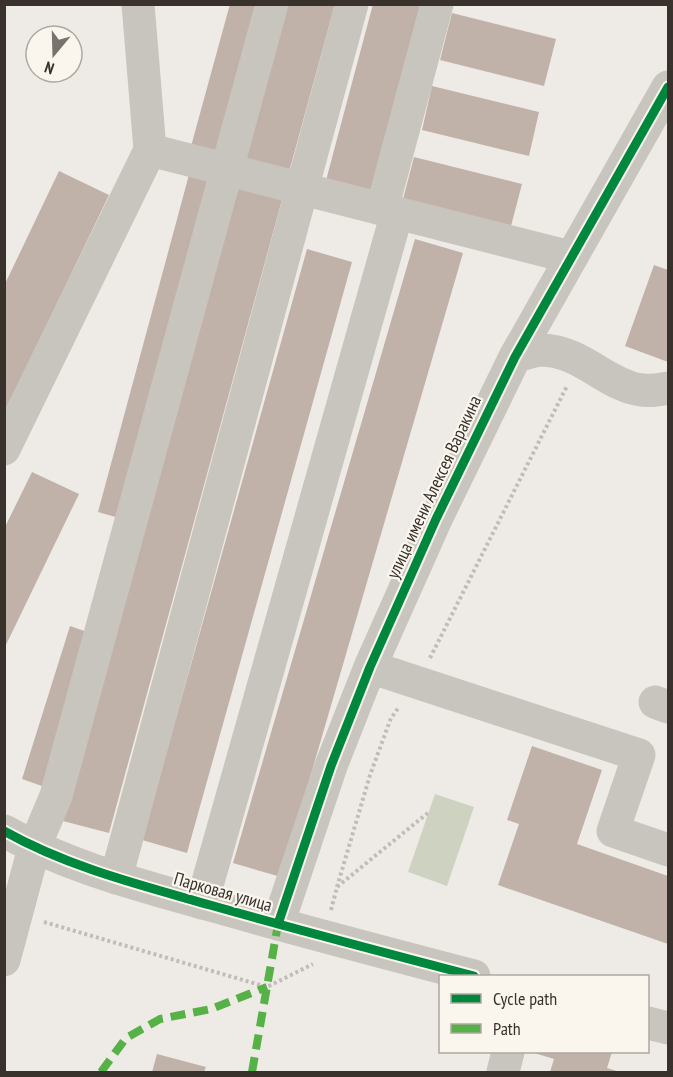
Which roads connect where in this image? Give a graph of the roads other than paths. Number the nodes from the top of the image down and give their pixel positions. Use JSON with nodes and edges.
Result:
{"nodes":[{"id":1,"x":138,"y":4,"type":"edge"},
{"id":2,"x":272,"y":4,"type":"edge"},
{"id":3,"x":352,"y":4,"type":"edge"},
{"id":4,"x":436,"y":4,"type":"edge"},
{"id":5,"x":669,"y":87,"type":"edge"},
{"id":6,"x":150,"y":150,"type":"junction"},
{"id":7,"x":227,"y":170,"type":"junction"},
{"id":8,"x":302,"y":189,"type":"junction"},
{"id":9,"x":390,"y":211,"type":"junction"},
{"id":10,"x":570,"y":257,"type":"junction"},
{"id":11,"x":515,"y":357,"type":"junction"},
{"id":12,"x":669,"y":388,"type":"edge"},
{"id":13,"x":5,"y":445,"type":"edge"},
{"id":14,"x":370,"y":667,"type":"junction"},
{"id":15,"x":4,"y":831,"type":"edge"},
{"id":16,"x":34,"y":848,"type":"junction"},
{"id":17,"x":669,"y":850,"type":"edge"},
{"id":18,"x":116,"y":878,"type":"junction"},
{"id":19,"x":202,"y":903,"type":"junction"},
{"id":20,"x":278,"y":924,"type":"junction"},
{"id":21,"x":4,"y":960,"type":"edge"},
{"id":22,"x":470,"y":975,"type":"edge"},
{"id":23,"x":649,"y":1023,"type":"edge"},
{"id":24,"x":669,"y":1028,"type":"edge"},
{"id":25,"x":508,"y":1053,"type":"edge"},
{"id":26,"x":503,"y":1072,"type":"edge"}],
"edges":[{"from":1,"to":6,"type":"street"},
{"from":2,"to":7,"type":"street"},
{"from":3,"to":8,"type":"street"},
{"from":4,"to":9,"type":"street"},
{"from":5,"to":10,"type":"street","name":"улица имени Алексея Варакина"},
{"from":6,"to":7,"type":"street"},
{"from":6,"to":13,"type":"street"},
{"from":7,"to":8,"type":"street"},
{"from":7,"to":16,"type":"street"},
{"from":8,"to":9,"type":"street"},
{"from":8,"to":18,"type":"street"},
{"from":9,"to":10,"type":"street"},
{"from":9,"to":19,"type":"street"},
{"from":10,"to":11,"type":"street","name":"улица имени Алексея Варакина"},
{"from":11,"to":12,"type":"street"},
{"from":11,"to":14,"type":"street","name":"улица имени Алексея Варакина"},
{"from":14,"to":17,"type":"street"},
{"from":14,"to":20,"type":"street","name":"улица имени Алексея Варакина"},
{"from":15,"to":16,"type":"street","name":"Парковая улица"},
{"from":16,"to":18,"type":"street","name":"Парковая улица"},
{"from":16,"to":21,"type":"street"},
{"from":18,"to":19,"type":"street","name":"Парковая улица"},
{"from":19,"to":20,"type":"street","name":"Парковая улица"},
{"from":20,"to":22,"type":"street","name":"Парковая улица"},
{"from":23,"to":24,"type":"street"},
{"from":25,"to":26,"type":"street"}]}
